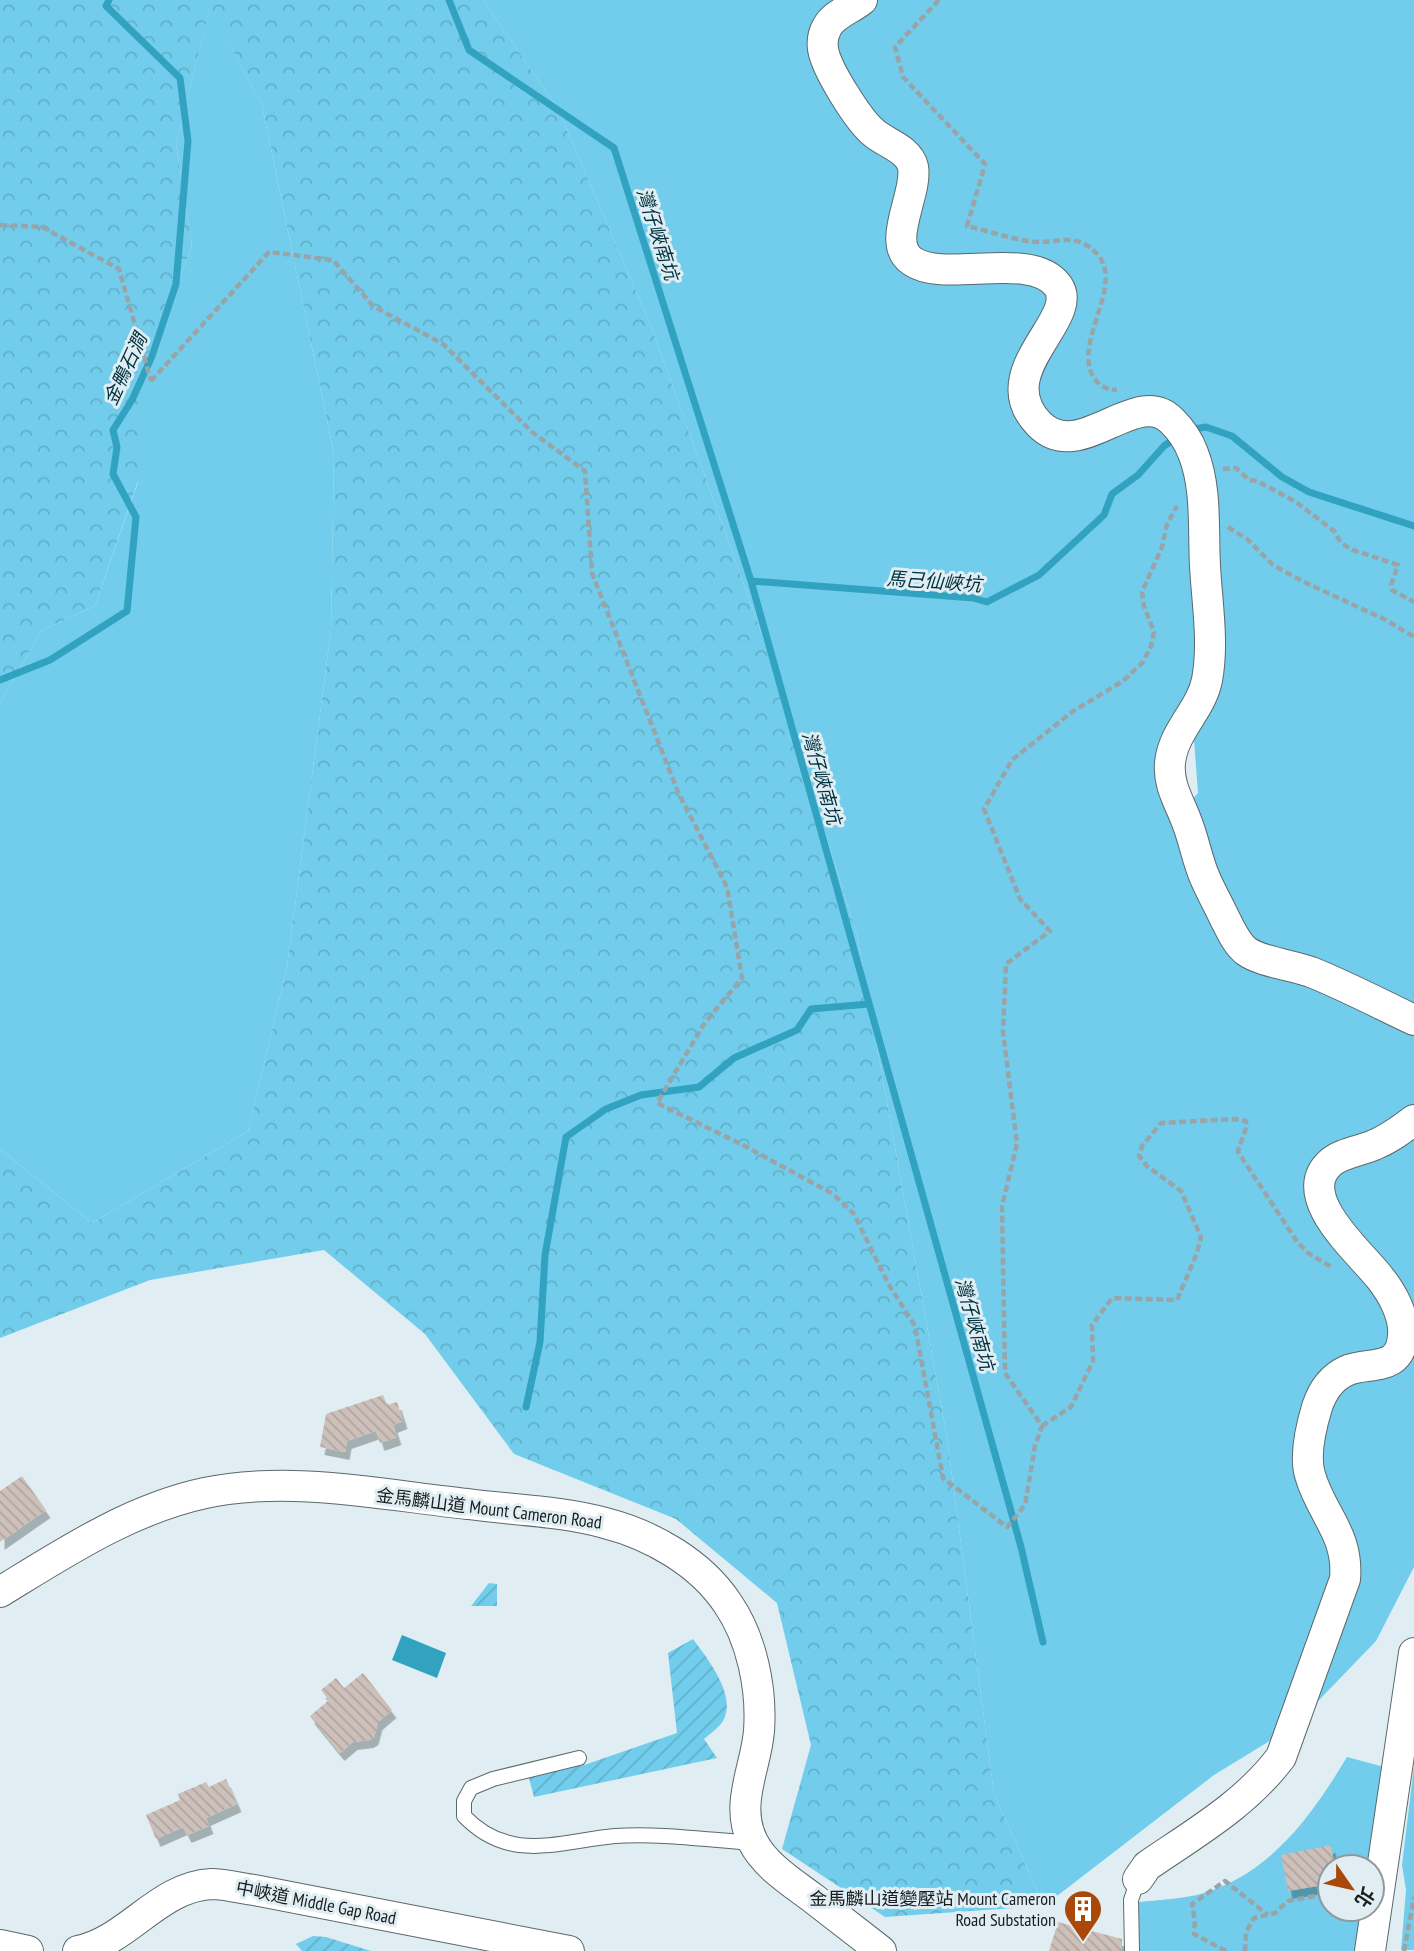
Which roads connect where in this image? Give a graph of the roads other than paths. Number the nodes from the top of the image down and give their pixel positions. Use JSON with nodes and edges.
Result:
{"nodes":[{"id":1,"x":862,"y":0,"type":"edge"},
{"id":2,"x":1414,"y":1020,"type":"edge"},
{"id":3,"x":1414,"y":1120,"type":"edge"},
{"id":4,"x":0,"y":1592,"type":"edge"},
{"id":5,"x":1414,"y":1653,"type":"edge"},
{"id":6,"x":1409,"y":1728,"type":"edge"},
{"id":7,"x":579,"y":1758,"type":"dead end"},
{"id":8,"x":754,"y":1843,"type":"junction"},
{"id":9,"x":1138,"y":1879,"type":"joint"},
{"id":10,"x":0,"y":1945,"type":"edge"},
{"id":11,"x":28,"y":1951,"type":"edge"},
{"id":12,"x":78,"y":1951,"type":"edge"},
{"id":13,"x":569,"y":1951,"type":"edge"},
{"id":14,"x":881,"y":1951,"type":"edge"},
{"id":15,"x":1132,"y":1951,"type":"edge"},
{"id":16,"x":1370,"y":1951,"type":"edge"}],
"edges":[{"from":1,"to":2,"type":"street"},
{"from":3,"to":9,"type":"street"},
{"from":4,"to":8,"type":"street","name":"金馬麟山道 Mount Cameron Road"},
{"from":5,"to":6,"type":"street"},
{"from":6,"to":16,"type":"street"},
{"from":7,"to":8,"type":"lane"},
{"from":8,"to":14,"type":"street","name":"金馬麟山道 Mount Cameron Road"},
{"from":9,"to":15,"type":"lane"},
{"from":10,"to":11,"type":"street"},
{"from":12,"to":13,"type":"street","name":"中峽道 Middle Gap Road"}]}
